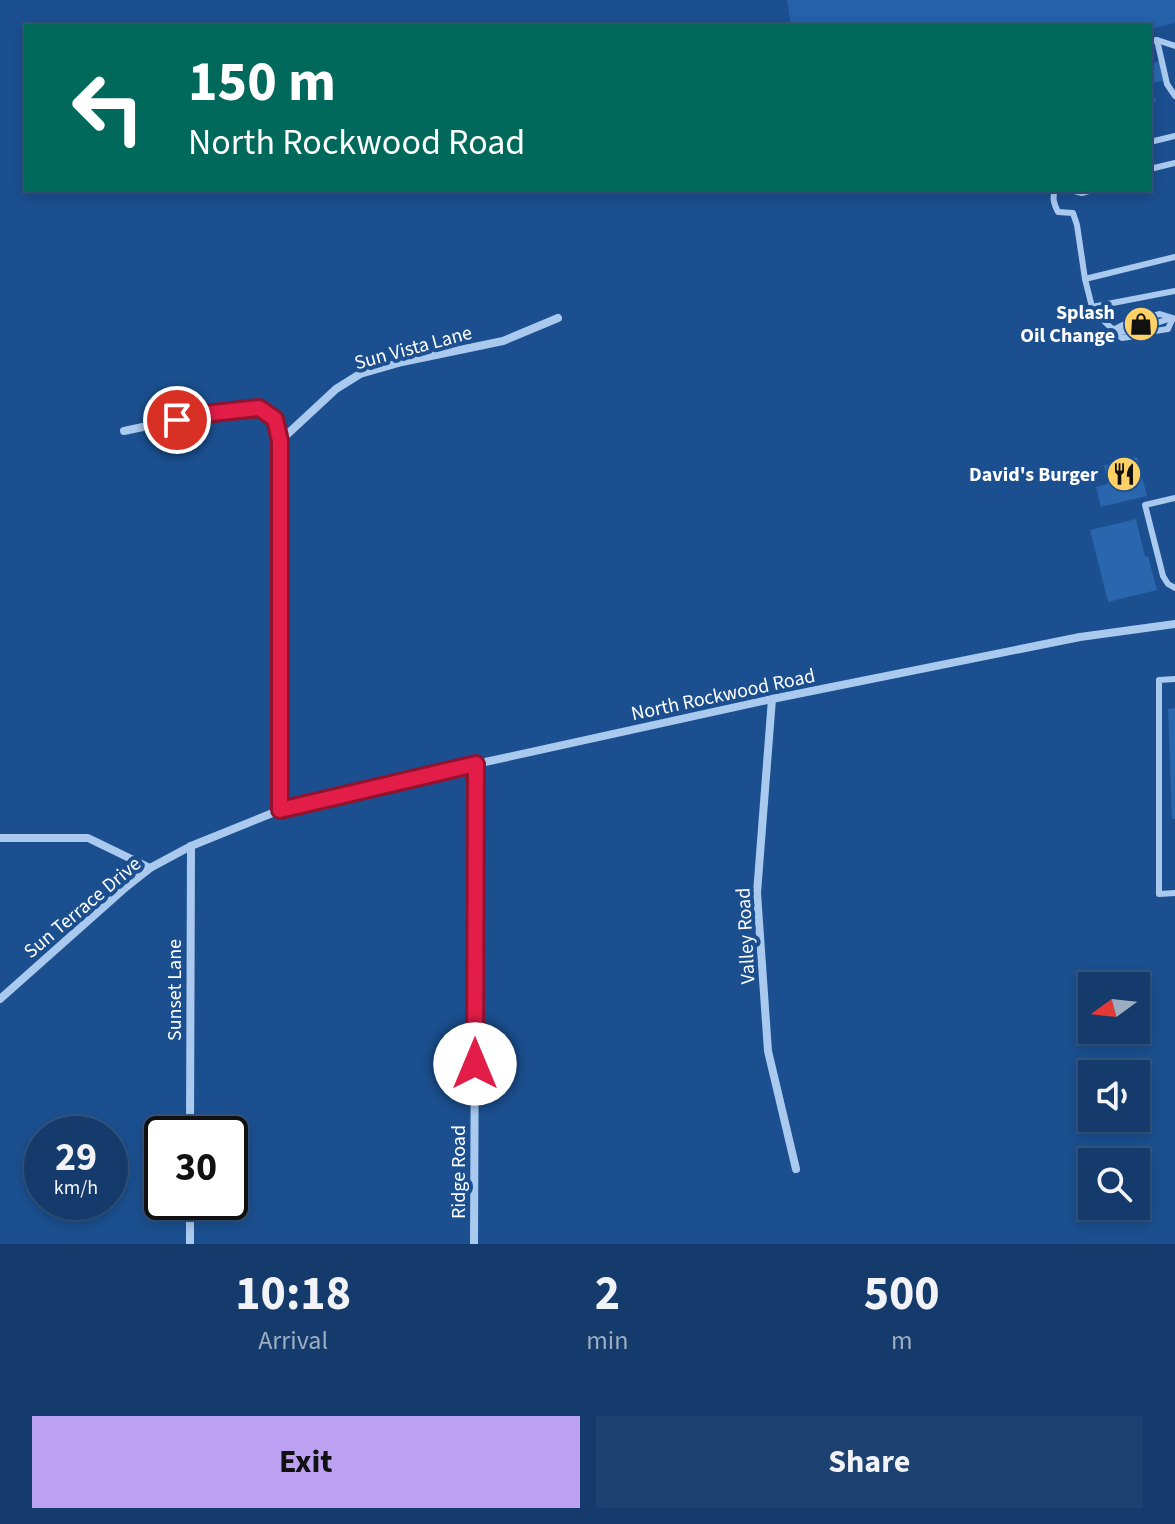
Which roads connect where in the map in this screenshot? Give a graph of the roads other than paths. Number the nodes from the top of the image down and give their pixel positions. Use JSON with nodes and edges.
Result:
{"nodes":[{"id":1,"x":1154,"y":41,"type":"edge"},
{"id":2,"x":1175,"y":46,"type":"edge"},
{"id":3,"x":1175,"y":96,"type":"edge"},
{"id":4,"x":1175,"y":136,"type":"edge"},
{"id":5,"x":1152,"y":142,"type":"edge"},
{"id":6,"x":1175,"y":163,"type":"edge"},
{"id":7,"x":1152,"y":169,"type":"edge"},
{"id":8,"x":1055,"y":192,"type":"edge"},
{"id":9,"x":1175,"y":257,"type":"edge"},
{"id":10,"x":1085,"y":279,"type":"junction"},
{"id":11,"x":1175,"y":291,"type":"edge"},
{"id":12,"x":1092,"y":307,"type":"junction"},
{"id":13,"x":558,"y":318,"type":"dead end"},
{"id":14,"x":1174,"y":318,"type":"edge"},
{"id":15,"x":1131,"y":321,"type":"dead end"},
{"id":16,"x":1113,"y":330,"type":"junction"},
{"id":17,"x":1134,"y":333,"type":"dead end"},
{"id":18,"x":124,"y":431,"type":"dead end"},
{"id":19,"x":280,"y":441,"type":"junction"},
{"id":20,"x":1175,"y":498,"type":"edge"},
{"id":21,"x":1175,"y":588,"type":"edge"},
{"id":22,"x":1175,"y":624,"type":"edge"},
{"id":23,"x":1175,"y":679,"type":"edge"},
{"id":24,"x":772,"y":699,"type":"junction"},
{"id":25,"x":476,"y":764,"type":"junction"},
{"id":26,"x":280,"y":810,"type":"junction"},
{"id":27,"x":0,"y":838,"type":"edge"},
{"id":28,"x":191,"y":846,"type":"junction"},
{"id":29,"x":150,"y":868,"type":"junction"},
{"id":30,"x":1175,"y":893,"type":"edge"},
{"id":31,"x":0,"y":999,"type":"edge"},
{"id":32,"x":190,"y":1116,"type":"edge"},
{"id":33,"x":796,"y":1169,"type":"dead end"},
{"id":34,"x":190,"y":1220,"type":"edge"},
{"id":35,"x":190,"y":1244,"type":"edge"},
{"id":36,"x":474,"y":1244,"type":"edge"}],
"edges":[{"from":1,"to":2,"type":"lane"},
{"from":1,"to":3,"type":"lane"},
{"from":4,"to":5,"type":"lane"},
{"from":6,"to":7,"type":"lane"},
{"from":8,"to":10,"type":"lane"},
{"from":9,"to":10,"type":"lane"},
{"from":10,"to":12,"type":"lane"},
{"from":11,"to":12,"type":"lane"},
{"from":12,"to":16,"type":"lane"},
{"from":13,"to":19,"type":"street","name":"Sun Vista Lane"},
{"from":14,"to":14,"type":"lane"},
{"from":15,"to":16,"type":"lane"},
{"from":16,"to":17,"type":"lane"},
{"from":18,"to":19,"type":"street"},
{"from":19,"to":26,"type":"street"},
{"from":20,"to":21,"type":"lane"},
{"from":22,"to":24,"type":"street","name":"North Rockwood Road"},
{"from":23,"to":30,"type":"lane"},
{"from":24,"to":25,"type":"street","name":"North Rockwood Road"},
{"from":24,"to":33,"type":"street","name":"Valley Road"},
{"from":25,"to":26,"type":"street","name":"North Rockwood Road"},
{"from":25,"to":36,"type":"street","name":"Ridge Road"},
{"from":26,"to":28,"type":"street","name":"Sun Terrace Drive"},
{"from":27,"to":29,"type":"street"},
{"from":28,"to":29,"type":"street","name":"Sun Terrace Drive"},
{"from":28,"to":32,"type":"street","name":"Sunset Lane"},
{"from":29,"to":31,"type":"street","name":"Sun Terrace Drive"},
{"from":34,"to":35,"type":"street"}]}
